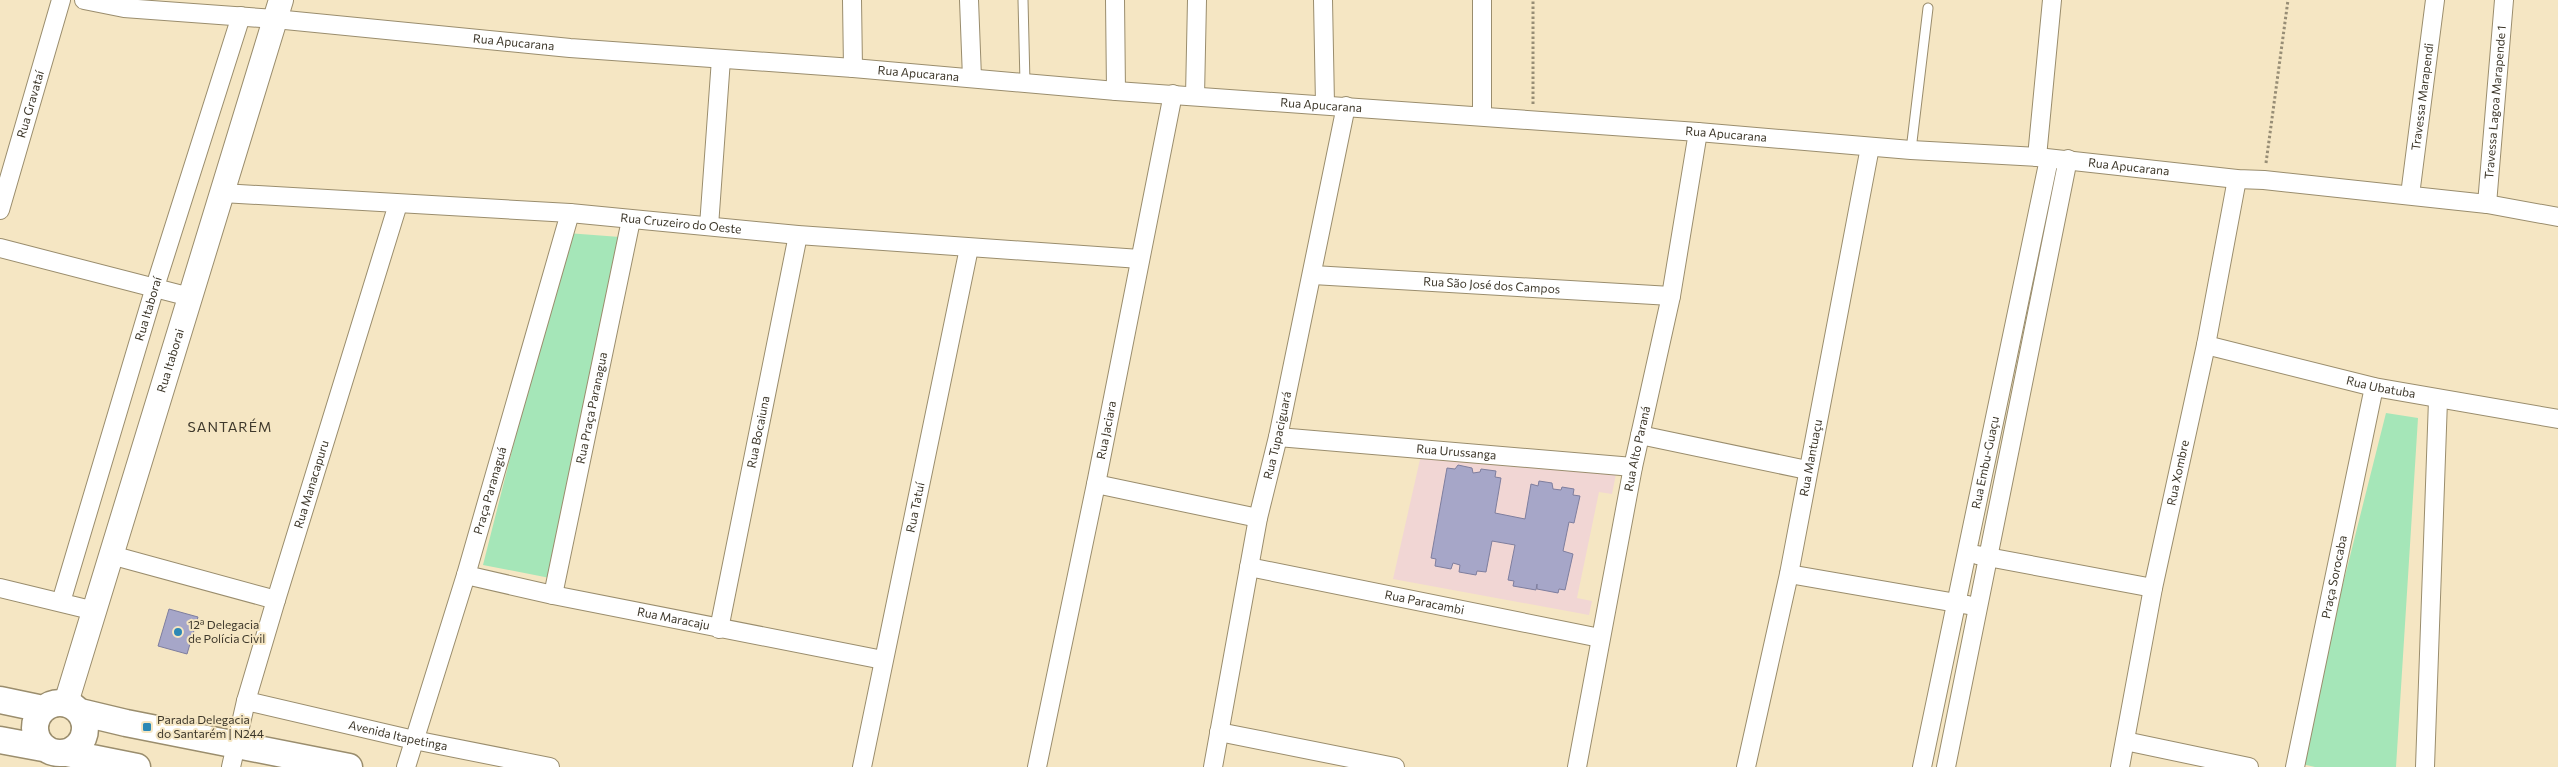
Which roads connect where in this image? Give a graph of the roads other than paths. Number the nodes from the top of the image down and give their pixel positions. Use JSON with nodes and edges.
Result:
{"nodes":[{"id":1,"x":61,"y":0,"type":"edge"},
{"id":2,"x":84,"y":0,"type":"edge"},
{"id":3,"x":852,"y":0,"type":"edge"},
{"id":4,"x":969,"y":0,"type":"edge"},
{"id":5,"x":1023,"y":0,"type":"edge"},
{"id":6,"x":1115,"y":0,"type":"edge"},
{"id":7,"x":1197,"y":0,"type":"edge"},
{"id":8,"x":1323,"y":0,"type":"edge"},
{"id":9,"x":1482,"y":0,"type":"edge"},
{"id":10,"x":2052,"y":0,"type":"edge"},
{"id":11,"x":2435,"y":0,"type":"edge"},
{"id":12,"x":2504,"y":0,"type":"edge"},
{"id":13,"x":125,"y":4,"type":"edge"},
{"id":14,"x":1928,"y":8,"type":"dead end"},
{"id":15,"x":278,"y":9,"type":"edge"},
{"id":16,"x":240,"y":16,"type":"junction"},
{"id":17,"x":721,"y":59,"type":"junction"},
{"id":18,"x":853,"y":68,"type":"junction"},
{"id":19,"x":972,"y":78,"type":"junction"},
{"id":20,"x":1025,"y":83,"type":"junction"},
{"id":21,"x":1116,"y":91,"type":"junction"},
{"id":22,"x":1173,"y":94,"type":"junction"},
{"id":23,"x":1195,"y":96,"type":"junction"},
{"id":24,"x":1325,"y":104,"type":"junction"},
{"id":25,"x":1346,"y":106,"type":"junction"},
{"id":26,"x":1482,"y":116,"type":"junction"},
{"id":27,"x":1698,"y":132,"type":"junction"},
{"id":28,"x":1870,"y":147,"type":"junction"},
{"id":29,"x":1911,"y":150,"type":"junction"},
{"id":30,"x":2043,"y":158,"type":"junction"},
{"id":31,"x":2068,"y":159,"type":"junction"},
{"id":32,"x":2237,"y":180,"type":"junction"},
{"id":33,"x":222,"y":193,"type":"junction"},
{"id":34,"x":2410,"y":195,"type":"junction"},
{"id":35,"x":398,"y":204,"type":"junction"},
{"id":36,"x":2487,"y":204,"type":"junction"},
{"id":37,"x":0,"y":210,"type":"edge"},
{"id":38,"x":570,"y":213,"type":"junction"},
{"id":39,"x":2558,"y":217,"type":"edge"},
{"id":40,"x":631,"y":220,"type":"junction"},
{"id":41,"x":709,"y":226,"type":"junction"},
{"id":42,"x":798,"y":235,"type":"junction"},
{"id":43,"x":0,"y":248,"type":"edge"},
{"id":44,"x":969,"y":248,"type":"junction"},
{"id":45,"x":1140,"y":259,"type":"junction"},
{"id":46,"x":1312,"y":275,"type":"junction"},
{"id":47,"x":155,"y":287,"type":"junction"},
{"id":48,"x":1671,"y":296,"type":"junction"},
{"id":49,"x":190,"y":297,"type":"junction"},
{"id":50,"x":2206,"y":345,"type":"junction"},
{"id":51,"x":2374,"y":387,"type":"junction"},
{"id":52,"x":2438,"y":400,"type":"junction"},
{"id":53,"x":2558,"y":419,"type":"edge"},
{"id":54,"x":1640,"y":435,"type":"junction"},
{"id":55,"x":1278,"y":437,"type":"junction"},
{"id":56,"x":1633,"y":467,"type":"junction"},
{"id":57,"x":1807,"y":470,"type":"junction"},
{"id":58,"x":1096,"y":484,"type":"junction"},
{"id":59,"x":1258,"y":518,"type":"junction"},
{"id":60,"x":1966,"y":553,"type":"junction"},
{"id":61,"x":111,"y":555,"type":"junction"},
{"id":62,"x":1989,"y":557,"type":"junction"},
{"id":63,"x":1249,"y":567,"type":"junction"},
{"id":64,"x":1789,"y":574,"type":"junction"},
{"id":65,"x":466,"y":576,"type":"junction"},
{"id":66,"x":0,"y":588,"type":"edge"},
{"id":67,"x":2153,"y":588,"type":"junction"},
{"id":68,"x":553,"y":595,"type":"junction"},
{"id":69,"x":276,"y":600,"type":"junction"},
{"id":70,"x":61,"y":602,"type":"junction"},
{"id":71,"x":1956,"y":603,"type":"junction"},
{"id":72,"x":1978,"y":606,"type":"junction"},
{"id":73,"x":95,"y":610,"type":"junction"},
{"id":74,"x":719,"y":629,"type":"junction"},
{"id":75,"x":1600,"y":638,"type":"junction"},
{"id":76,"x":883,"y":660,"type":"junction"},
{"id":77,"x":0,"y":700,"type":"edge"},
{"id":78,"x":246,"y":701,"type":"junction"},
{"id":79,"x":63,"y":708,"type":"junction"},
{"id":80,"x":1220,"y":732,"type":"junction"},
{"id":81,"x":0,"y":740,"type":"edge"},
{"id":82,"x":414,"y":740,"type":"junction"},
{"id":83,"x":2125,"y":740,"type":"junction"},
{"id":84,"x":55,"y":750,"type":"junction"},
{"id":85,"x":233,"y":756,"type":"edge"},
{"id":86,"x":137,"y":767,"type":"edge"},
{"id":87,"x":349,"y":767,"type":"edge"},
{"id":88,"x":406,"y":767,"type":"edge"},
{"id":89,"x":550,"y":767,"type":"edge"},
{"id":90,"x":862,"y":767,"type":"edge"},
{"id":91,"x":1037,"y":767,"type":"edge"},
{"id":92,"x":1212,"y":767,"type":"edge"},
{"id":93,"x":1395,"y":767,"type":"edge"},
{"id":94,"x":1577,"y":767,"type":"edge"},
{"id":95,"x":1746,"y":767,"type":"edge"},
{"id":96,"x":1922,"y":767,"type":"edge"},
{"id":97,"x":1946,"y":767,"type":"edge"},
{"id":98,"x":2120,"y":767,"type":"edge"},
{"id":99,"x":2250,"y":767,"type":"edge"},
{"id":100,"x":2295,"y":767,"type":"edge"},
{"id":101,"x":2425,"y":767,"type":"edge"}],
"edges":[{"from":1,"to":37,"type":"street","name":"Rua Gravataí"},
{"from":2,"to":13,"type":"street","name":"Rua Apucarana"},
{"from":3,"to":18,"type":"street"},
{"from":4,"to":19,"type":"street"},
{"from":5,"to":20,"type":"lane"},
{"from":6,"to":21,"type":"street"},
{"from":7,"to":23,"type":"street"},
{"from":8,"to":24,"type":"street"},
{"from":9,"to":26,"type":"street"},
{"from":10,"to":30,"type":"street","name":"Rua Embu-Guaçu"},
{"from":11,"to":34,"type":"street","name":"Travessa Marapendi"},
{"from":12,"to":36,"type":"street","name":"Travessa Lagoa Marapende 1"},
{"from":13,"to":16,"type":"street","name":"Rua Apucarana"},
{"from":14,"to":29,"type":"lane"},
{"from":15,"to":16,"type":"street","name":"Rua Apucarana"},
{"from":15,"to":17,"type":"street","name":"Rua Apucarana"},
{"from":15,"to":33,"type":"street","name":"Rua Itaborai"},
{"from":16,"to":47,"type":"street","name":"Rua Itaboraí"},
{"from":17,"to":18,"type":"street","name":"Rua Apucarana"},
{"from":17,"to":41,"type":"street"},
{"from":18,"to":19,"type":"street","name":"Rua Apucarana"},
{"from":19,"to":20,"type":"street","name":"Rua Apucarana"},
{"from":20,"to":21,"type":"street","name":"Rua Apucarana"},
{"from":21,"to":22,"type":"street","name":"Rua Apucarana"},
{"from":22,"to":23,"type":"street","name":"Rua Apucarana"},
{"from":22,"to":45,"type":"street","name":"Rua Jaciara"},
{"from":23,"to":24,"type":"street","name":"Rua Apucarana"},
{"from":24,"to":25,"type":"street","name":"Rua Apucarana"},
{"from":25,"to":26,"type":"street","name":"Rua Apucarana"},
{"from":25,"to":46,"type":"street","name":"Rua Tupaciguará"},
{"from":26,"to":27,"type":"street","name":"Rua Apucarana"},
{"from":27,"to":28,"type":"street","name":"Rua Apucarana"},
{"from":27,"to":48,"type":"street","name":"Rua Alto Paraná"},
{"from":28,"to":29,"type":"street","name":"Rua Apucarana"},
{"from":28,"to":57,"type":"street","name":"Rua Mantuaçu"},
{"from":29,"to":30,"type":"street","name":"Rua Apucarana"},
{"from":30,"to":31,"type":"street","name":"Rua Apucarana"},
{"from":30,"to":60,"type":"street","name":"Rua Embu-Guaçu"},
{"from":31,"to":32,"type":"street","name":"Rua Apucarana"},
{"from":31,"to":62,"type":"street","name":"Rua Embu-Guaçu"},
{"from":32,"to":34,"type":"street","name":"Rua Apucarana"},
{"from":32,"to":50,"type":"street","name":"Rua Xombre"},
{"from":33,"to":35,"type":"street","name":"Rua Cruzeiro do Oeste"},
{"from":33,"to":49,"type":"street","name":"Rua Itaborai"},
{"from":34,"to":36,"type":"street","name":"Rua Apucarana"},
{"from":35,"to":38,"type":"street","name":"Rua Cruzeiro do Oeste"},
{"from":35,"to":69,"type":"street","name":"Rua Manacapuru"},
{"from":36,"to":39,"type":"street","name":"Rua Apucarana"},
{"from":38,"to":40,"type":"street","name":"Rua Cruzeiro do Oeste"},
{"from":38,"to":65,"type":"street","name":"Praça Paranaguá"},
{"from":40,"to":41,"type":"street","name":"Rua Cruzeiro do Oeste"},
{"from":40,"to":68,"type":"street","name":"Rua Praça Paranagua"},
{"from":41,"to":42,"type":"street","name":"Rua Cruzeiro do Oeste"},
{"from":42,"to":44,"type":"street","name":"Rua Cruzeiro do Oeste"},
{"from":42,"to":74,"type":"street","name":"Rua Bocaiuna"},
{"from":43,"to":47,"type":"street"},
{"from":44,"to":45,"type":"street","name":"Rua Cruzeiro do Oeste"},
{"from":44,"to":76,"type":"street","name":"Rua Tatuí"},
{"from":45,"to":58,"type":"street","name":"Rua Jaciara"},
{"from":46,"to":48,"type":"street","name":"Rua São José dos Campos"},
{"from":46,"to":55,"type":"street","name":"Rua Tupaciguará"},
{"from":47,"to":49,"type":"street"},
{"from":47,"to":70,"type":"street","name":"Rua Itaboraí"},
{"from":48,"to":54,"type":"street","name":"Rua Alto Paraná"},
{"from":49,"to":61,"type":"street","name":"Rua Itaborai"},
{"from":50,"to":51,"type":"street","name":"Rua Ubatuba"},
{"from":50,"to":67,"type":"street","name":"Rua Xombre"},
{"from":51,"to":52,"type":"street","name":"Rua Ubatuba"},
{"from":51,"to":100,"type":"street","name":"Praça Sorocaba"},
{"from":52,"to":53,"type":"street","name":"Rua Ubatuba"},
{"from":52,"to":101,"type":"street"},
{"from":54,"to":56,"type":"street","name":"Rua Alto Paraná"},
{"from":54,"to":57,"type":"street"},
{"from":55,"to":56,"type":"street","name":"Rua Urussanga"},
{"from":55,"to":59,"type":"street","name":"Rua Tupaciguará"},
{"from":56,"to":75,"type":"street","name":"Rua Alto Paraná"},
{"from":57,"to":64,"type":"street","name":"Rua Mantuaçu"},
{"from":58,"to":59,"type":"street"},
{"from":58,"to":91,"type":"street","name":"Rua Jaciara"},
{"from":59,"to":63,"type":"street","name":"Rua Tupaciguará"},
{"from":60,"to":62,"type":"street"},
{"from":60,"to":71,"type":"street","name":"Rua Embu-Guaçu"},
{"from":61,"to":69,"type":"street"},
{"from":61,"to":73,"type":"street","name":"Rua Itaborai"},
{"from":62,"to":67,"type":"street"},
{"from":62,"to":72,"type":"street","name":"Rua Embu-Guaçu"},
{"from":63,"to":75,"type":"street","name":"Rua Paracambi"},
{"from":63,"to":80,"type":"street","name":"Rua Tupaciguará"},
{"from":64,"to":71,"type":"street"},
{"from":64,"to":95,"type":"street","name":"Rua Mantuaçu"},
{"from":65,"to":68,"type":"street","name":"Rua Maracaju"},
{"from":65,"to":82,"type":"street","name":"Praça Paranaguá"},
{"from":66,"to":70,"type":"street"},
{"from":67,"to":83,"type":"street","name":"Rua Xombre"},
{"from":68,"to":74,"type":"street","name":"Rua Maracaju"},
{"from":69,"to":78,"type":"street","name":"Rua Manacapuru"},
{"from":70,"to":73,"type":"street"},
{"from":71,"to":72,"type":"street"},
{"from":71,"to":96,"type":"street","name":"Rua Embu-Guaçu"},
{"from":72,"to":97,"type":"street","name":"Rua Embu-Guaçu"},
{"from":73,"to":79,"type":"street","name":"Rua Itaborai"},
{"from":74,"to":76,"type":"street","name":"Rua Maracaju"},
{"from":75,"to":94,"type":"street","name":"Rua Alto Paraná"},
{"from":76,"to":90,"type":"street","name":"Rua Tatuí"},
{"from":77,"to":79,"type":"main road"},
{"from":78,"to":82,"type":"street","name":"Avenida Itapetinga"},
{"from":78,"to":85,"type":"street","name":"Rua Manacapuru"},
{"from":79,"to":84,"type":"main road"},
{"from":79,"to":84,"type":"main road"},
{"from":79,"to":85,"type":"main road"},
{"from":80,"to":92,"type":"street","name":"Rua Tupaciguará"},
{"from":80,"to":93,"type":"street"},
{"from":81,"to":84,"type":"main road"},
{"from":82,"to":88,"type":"street","name":"Praça Paranaguá"},
{"from":82,"to":89,"type":"street","name":"Avenida Itapetinga"},
{"from":83,"to":98,"type":"street","name":"Rua Xombre"},
{"from":83,"to":99,"type":"street"},
{"from":84,"to":86,"type":"main road"},
{"from":85,"to":87,"type":"main road"}]}
